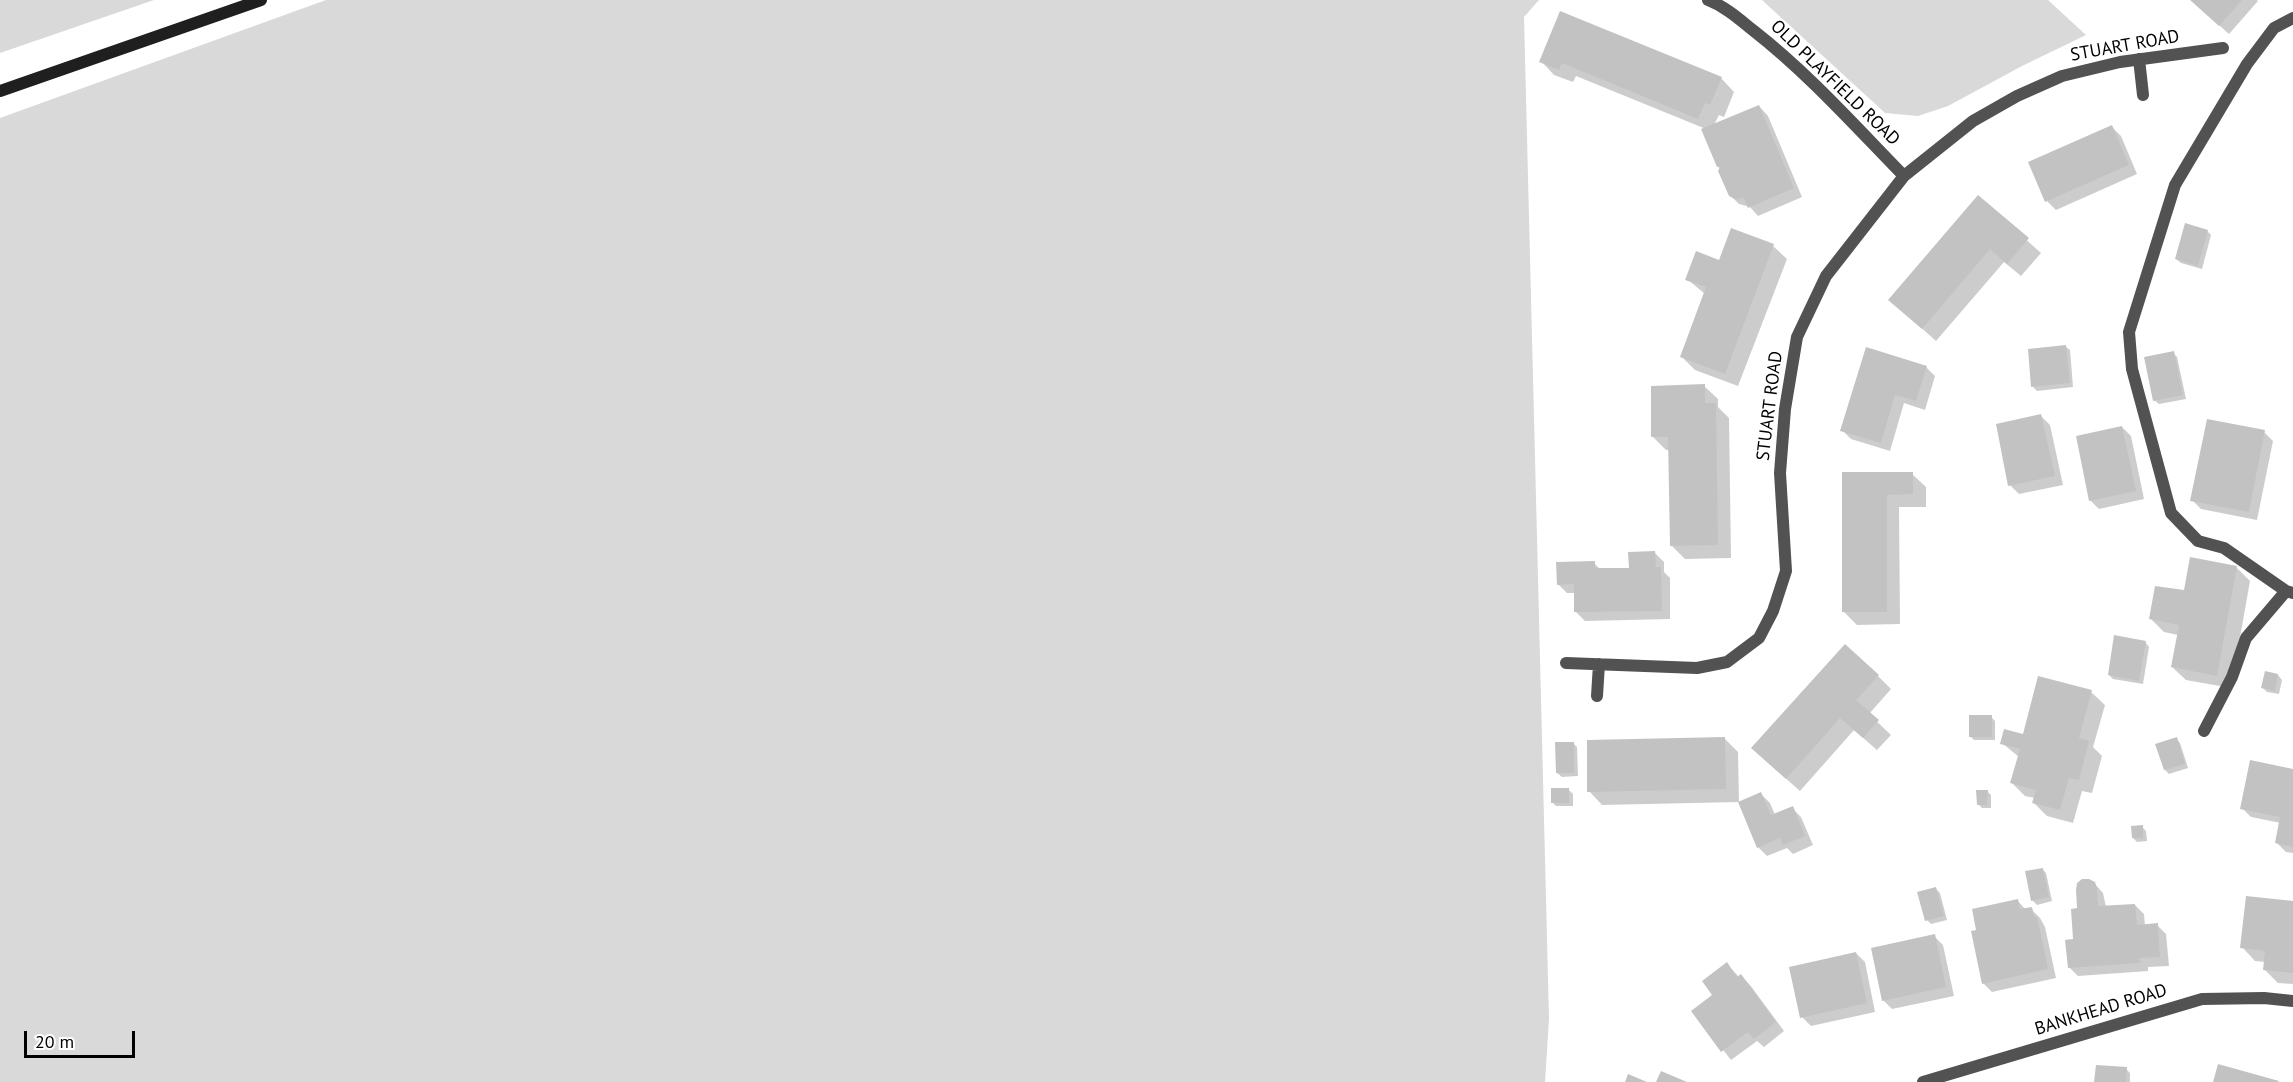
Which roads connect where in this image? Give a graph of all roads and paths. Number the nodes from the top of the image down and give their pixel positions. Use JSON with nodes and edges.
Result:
{"nodes":[{"id":1,"x":261,"y":0,"type":"edge"},
{"id":2,"x":1708,"y":0,"type":"edge"},
{"id":3,"x":2293,"y":18,"type":"edge"},
{"id":4,"x":2223,"y":48,"type":"dead end"},
{"id":5,"x":2139,"y":59,"type":"junction"},
{"id":6,"x":0,"y":91,"type":"edge"},
{"id":7,"x":2143,"y":95,"type":"dead end"},
{"id":8,"x":1904,"y":176,"type":"junction"},
{"id":9,"x":2290,"y":592,"type":"edge"},
{"id":10,"x":1566,"y":663,"type":"dead end"},
{"id":11,"x":1599,"y":664,"type":"junction"},
{"id":12,"x":1597,"y":696,"type":"dead end"},
{"id":13,"x":2204,"y":731,"type":"dead end"},
{"id":14,"x":2293,"y":1001,"type":"edge"},
{"id":15,"x":1923,"y":1082,"type":"edge"}],
"edges":[{"from":1,"to":6,"type":"street"},
{"from":2,"to":8,"type":"street","name":"OLD PLAYFIELD ROAD"},
{"from":3,"to":9,"type":"street"},
{"from":4,"to":5,"type":"street","name":"STUART ROAD"},
{"from":5,"to":7,"type":"street"},
{"from":5,"to":8,"type":"street","name":"STUART ROAD"},
{"from":8,"to":11,"type":"street","name":"STUART ROAD"},
{"from":9,"to":13,"type":"street"},
{"from":10,"to":11,"type":"street","name":"STUART ROAD"},
{"from":11,"to":12,"type":"street"},
{"from":14,"to":15,"type":"street","name":"BANKHEAD ROAD"}]}
